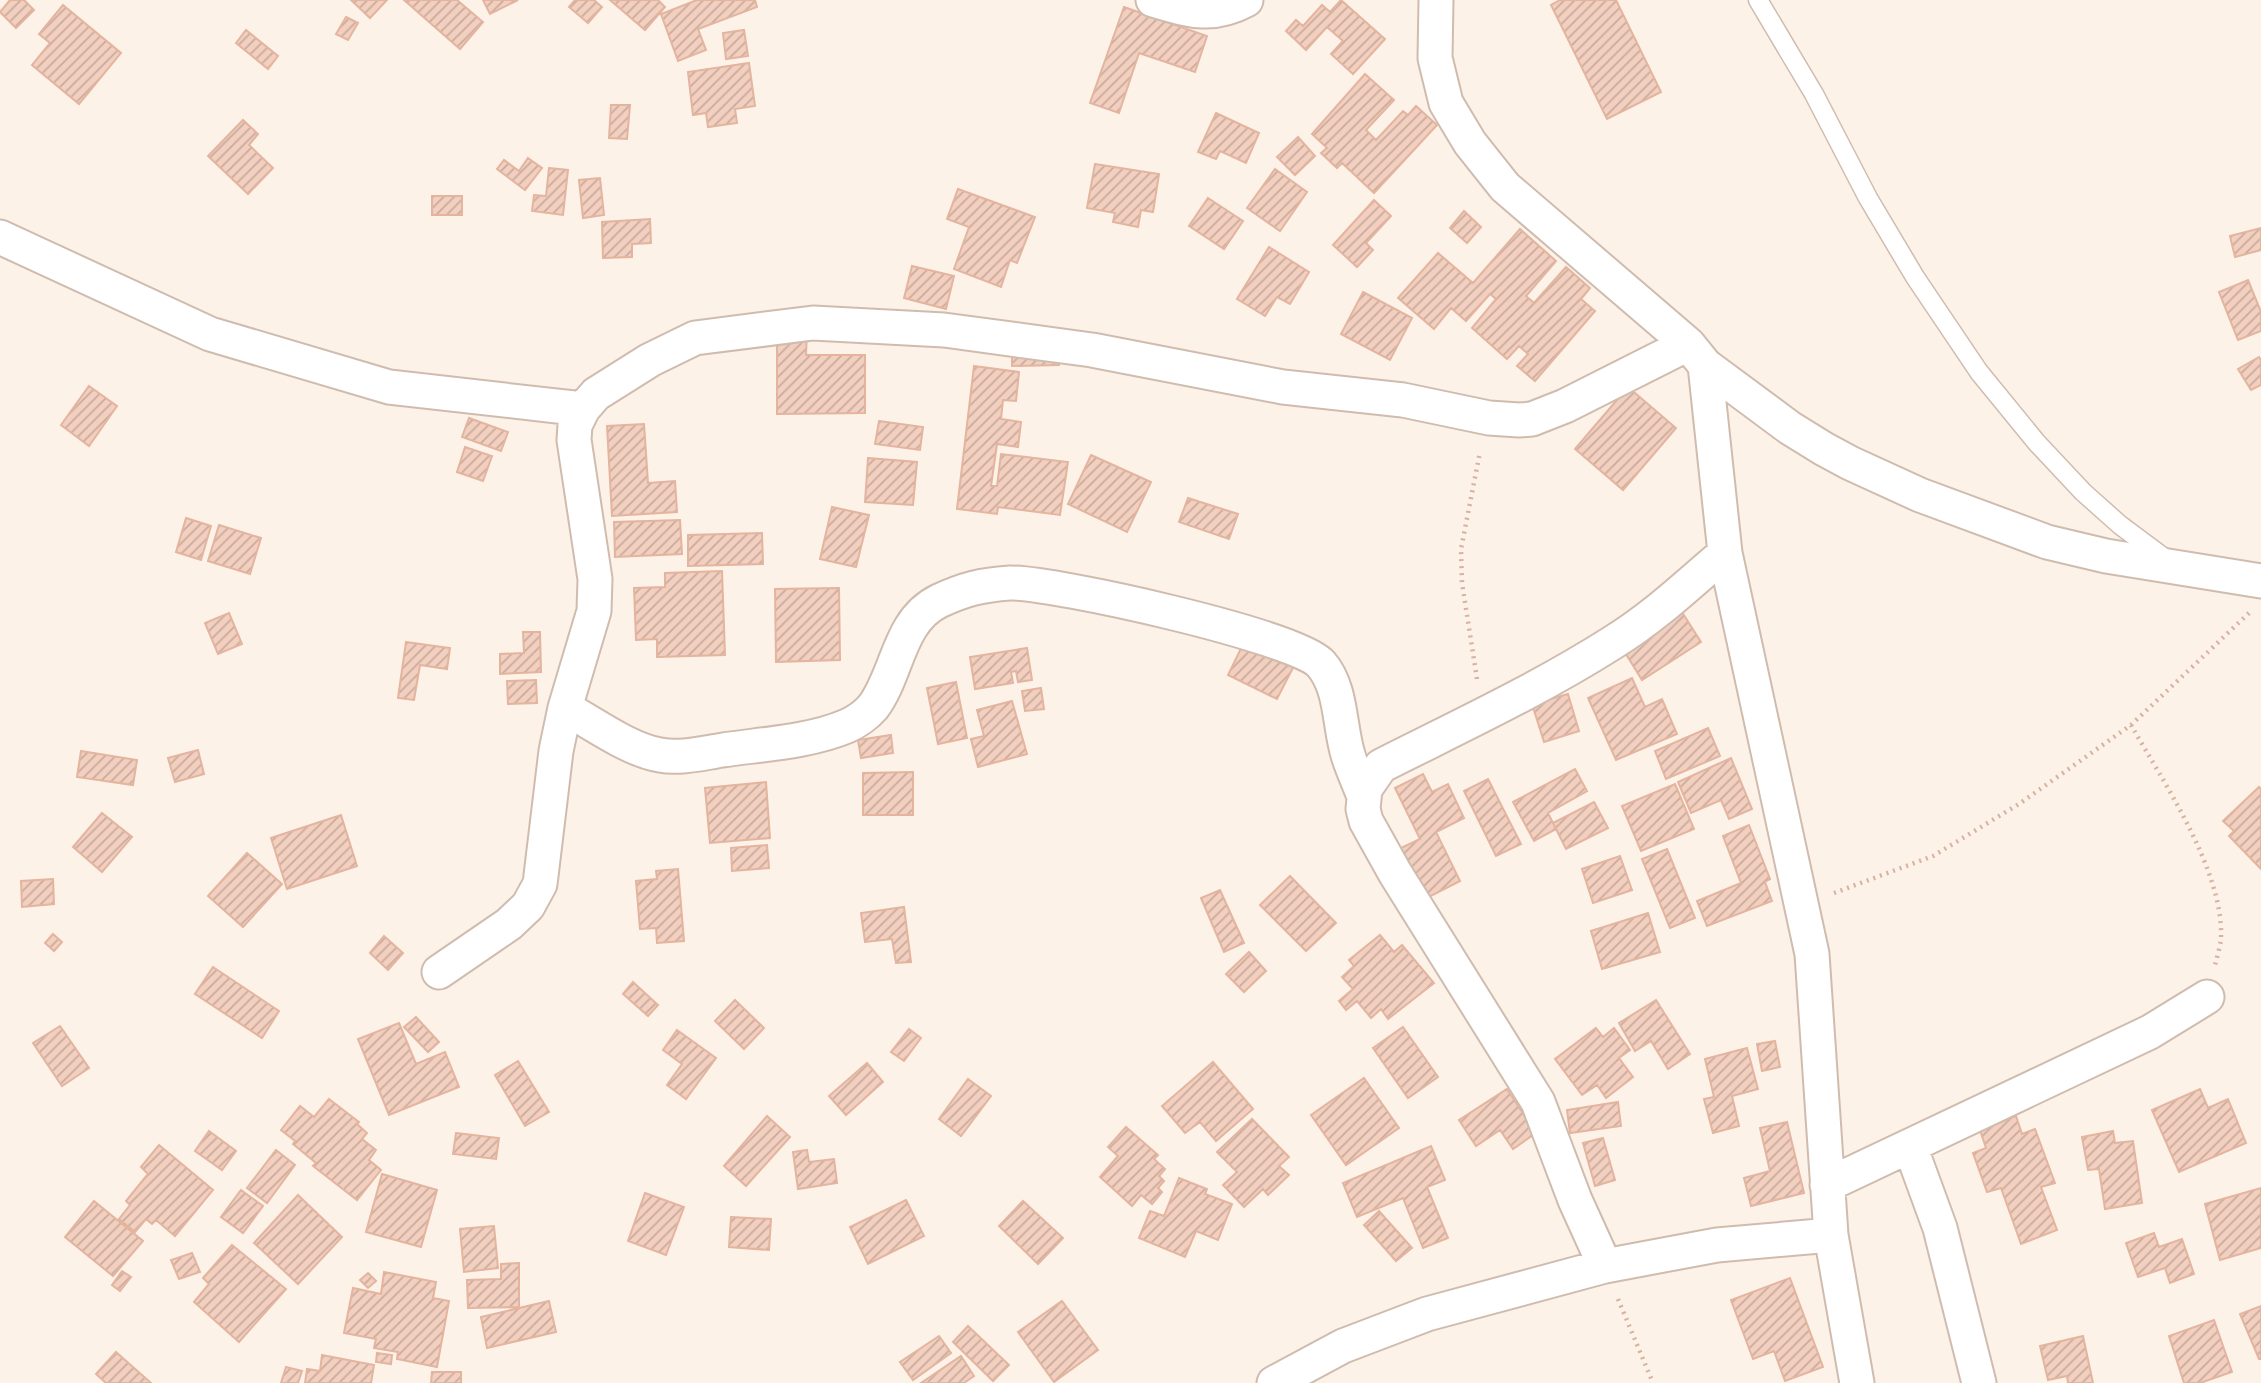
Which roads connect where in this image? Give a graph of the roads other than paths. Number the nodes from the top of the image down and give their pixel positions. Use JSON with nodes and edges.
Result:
{"nodes":[{"id":1,"x":1153,"y":0,"type":"edge"},
{"id":2,"x":1246,"y":0,"type":"edge"},
{"id":3,"x":1436,"y":0,"type":"edge"},
{"id":4,"x":1758,"y":0,"type":"edge"},
{"id":5,"x":0,"y":237,"type":"edge"},
{"id":6,"x":1696,"y":355,"type":"junction"},
{"id":7,"x":583,"y":410,"type":"junction"},
{"id":8,"x":1725,"y":553,"type":"junction"},
{"id":9,"x":2179,"y":569,"type":"junction"},
{"id":10,"x":2257,"y":596,"type":"edge"},
{"id":11,"x":565,"y":708,"type":"junction"},
{"id":12,"x":1363,"y":794,"type":"junction"},
{"id":13,"x":439,"y":972,"type":"dead end"},
{"id":14,"x":2207,"y":997,"type":"road end"},
{"id":15,"x":1910,"y":1146,"type":"junction"},
{"id":16,"x":1827,"y":1185,"type":"junction"},
{"id":17,"x":1830,"y":1235,"type":"junction"},
{"id":18,"x":1605,"y":1266,"type":"junction"},
{"id":19,"x":1274,"y":1383,"type":"edge"},
{"id":20,"x":1857,"y":1383,"type":"edge"},
{"id":21,"x":1979,"y":1383,"type":"edge"}],
"edges":[{"from":1,"to":2,"type":"street"},
{"from":3,"to":6,"type":"street"},
{"from":4,"to":9,"type":"lane"},
{"from":5,"to":7,"type":"street"},
{"from":6,"to":7,"type":"street"},
{"from":6,"to":8,"type":"street"},
{"from":6,"to":9,"type":"street"},
{"from":7,"to":11,"type":"street"},
{"from":8,"to":12,"type":"street"},
{"from":8,"to":16,"type":"street"},
{"from":9,"to":10,"type":"street"},
{"from":11,"to":12,"type":"street"},
{"from":11,"to":13,"type":"street"},
{"from":12,"to":18,"type":"street"},
{"from":14,"to":15,"type":"street"},
{"from":15,"to":16,"type":"street"},
{"from":15,"to":21,"type":"street"},
{"from":16,"to":17,"type":"street"},
{"from":17,"to":18,"type":"street"},
{"from":17,"to":20,"type":"street"},
{"from":18,"to":19,"type":"street"}]}
